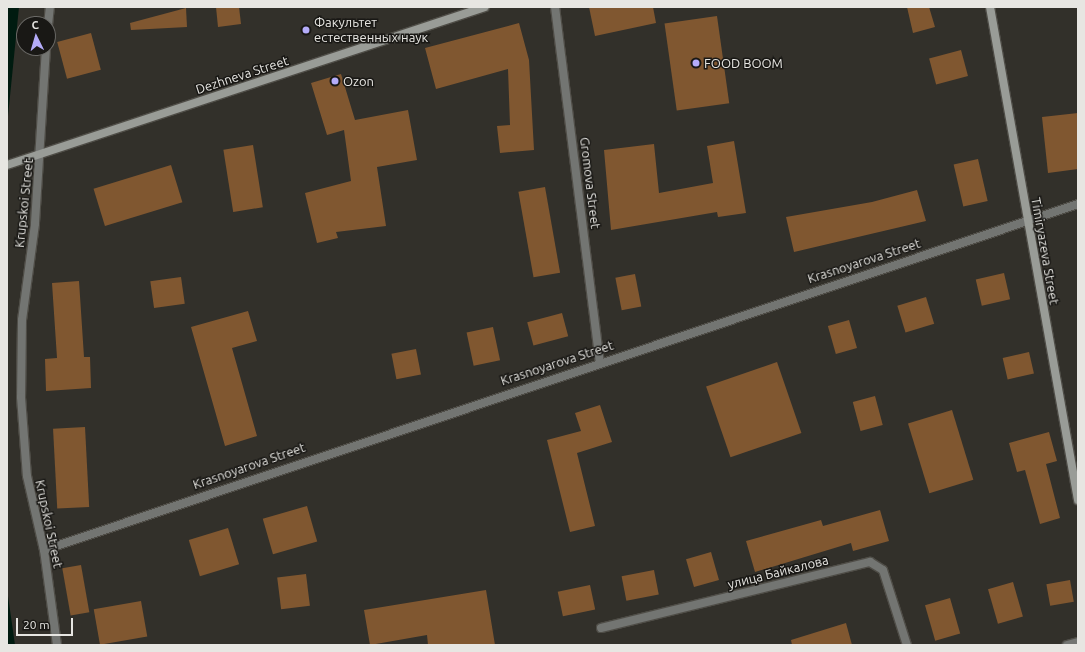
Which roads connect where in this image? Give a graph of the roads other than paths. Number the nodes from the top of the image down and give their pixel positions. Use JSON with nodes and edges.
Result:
{"nodes":[{"id":1,"x":485,"y":7,"type":"edge"},
{"id":2,"x":555,"y":7,"type":"edge"},
{"id":3,"x":990,"y":7,"type":"edge"},
{"id":4,"x":46,"y":56,"type":"edge"},
{"id":5,"x":42,"y":154,"type":"junction"},
{"id":6,"x":7,"y":165,"type":"edge"},
{"id":7,"x":1078,"y":204,"type":"edge"},
{"id":8,"x":1027,"y":220,"type":"junction"},
{"id":9,"x":600,"y":361,"type":"junction"},
{"id":10,"x":1078,"y":500,"type":"edge"},
{"id":11,"x":44,"y":550,"type":"junction"},
{"id":12,"x":601,"y":628,"type":"dead end"},
{"id":13,"x":1078,"y":642,"type":"edge"},
{"id":14,"x":57,"y":645,"type":"edge"},
{"id":15,"x":907,"y":645,"type":"edge"},
{"id":16,"x":1068,"y":645,"type":"edge"}],
"edges":[{"from":1,"to":5,"type":"main road","name":"Dezhneva Street"},
{"from":2,"to":9,"type":"street","name":"Gromova Street"},
{"from":3,"to":8,"type":"main road","name":"Timiryazeva Street"},
{"from":4,"to":5,"type":"street","name":"Krupskoi Street"},
{"from":5,"to":6,"type":"main road","name":"Dezhneva Street"},
{"from":5,"to":11,"type":"street","name":"Krupskoi Street"},
{"from":7,"to":8,"type":"street","name":"Krasnoyarova Street"},
{"from":8,"to":9,"type":"street","name":"Krasnoyarova Street"},
{"from":8,"to":10,"type":"main road","name":"Timiryazeva Street"},
{"from":9,"to":11,"type":"street","name":"Krasnoyarova Street"},
{"from":11,"to":14,"type":"street","name":"Krupskoi Street"},
{"from":12,"to":15,"type":"street","name":"улица Байкалова"},
{"from":13,"to":16,"type":"street"}]}
